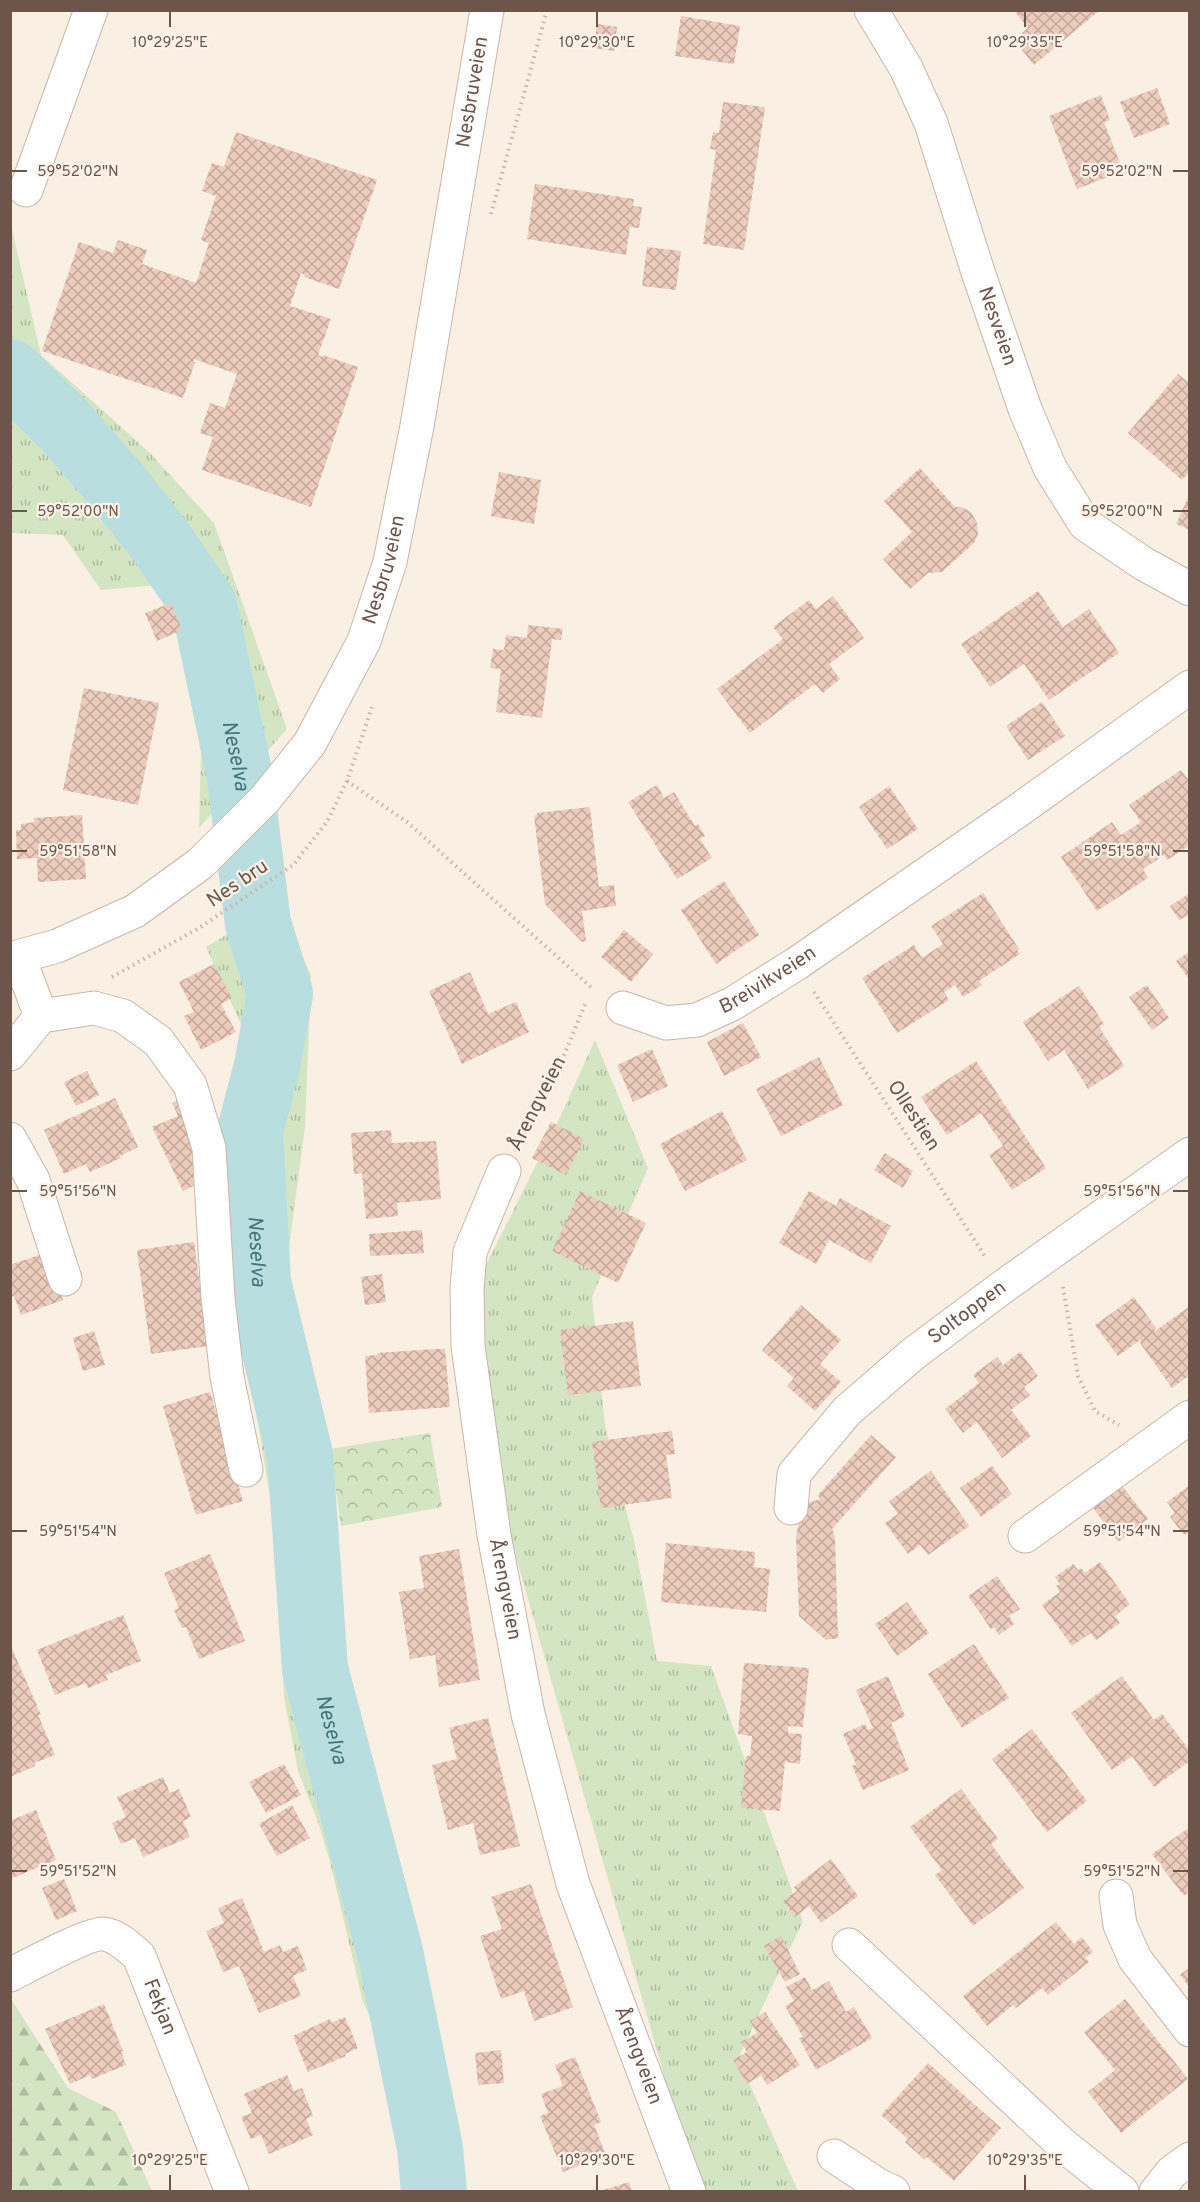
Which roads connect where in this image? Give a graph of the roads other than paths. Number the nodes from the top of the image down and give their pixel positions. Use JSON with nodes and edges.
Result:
{"nodes":[{"id":1,"x":91,"y":10,"type":"edge"},
{"id":2,"x":487,"y":10,"type":"edge"},
{"id":3,"x":871,"y":10,"type":"edge"},
{"id":4,"x":26,"y":190,"type":"dead end"},
{"id":5,"x":1190,"y":589,"type":"edge"},
{"id":6,"x":1190,"y":687,"type":"edge"},
{"id":7,"x":15,"y":959,"type":"edge"},
{"id":8,"x":623,"y":1008,"type":"road end"},
{"id":9,"x":41,"y":1016,"type":"junction"},
{"id":10,"x":10,"y":1054,"type":"edge"},
{"id":11,"x":10,"y":1139,"type":"edge"},
{"id":12,"x":1189,"y":1154,"type":"edge"},
{"id":13,"x":504,"y":1171,"type":"road end"},
{"id":14,"x":66,"y":1279,"type":"dead end"},
{"id":15,"x":1190,"y":1417,"type":"edge"},
{"id":16,"x":246,"y":1470,"type":"dead end"},
{"id":17,"x":792,"y":1509,"type":"dead end"},
{"id":18,"x":1025,"y":1536,"type":"dead end"},
{"id":19,"x":1116,"y":1896,"type":"dead end"},
{"id":20,"x":849,"y":1946,"type":"dead end"},
{"id":21,"x":10,"y":1975,"type":"edge"},
{"id":22,"x":1190,"y":2030,"type":"edge"},
{"id":23,"x":834,"y":2156,"type":"dead end"},
{"id":24,"x":1190,"y":2159,"type":"edge"},
{"id":25,"x":232,"y":2192,"type":"edge"},
{"id":26,"x":688,"y":2192,"type":"edge"},
{"id":27,"x":893,"y":2192,"type":"edge"},
{"id":28,"x":1122,"y":2192,"type":"edge"},
{"id":29,"x":1156,"y":2192,"type":"edge"}],
"edges":[{"from":1,"to":4,"type":"street"},
{"from":2,"to":7,"type":"street","name":"Nesbruveien"},
{"from":3,"to":5,"type":"street","name":"Nesveien"},
{"from":6,"to":8,"type":"street","name":"Breivikveien"},
{"from":7,"to":9,"type":"street"},
{"from":9,"to":10,"type":"street"},
{"from":9,"to":16,"type":"street"},
{"from":11,"to":14,"type":"street"},
{"from":12,"to":17,"type":"street","name":"Soltoppen"},
{"from":13,"to":26,"type":"street","name":"Årengveien"},
{"from":15,"to":18,"type":"street"},
{"from":19,"to":22,"type":"street"},
{"from":20,"to":28,"type":"street"},
{"from":21,"to":25,"type":"street","name":"Fekjan"},
{"from":23,"to":27,"type":"street"},
{"from":24,"to":29,"type":"street"}]}
